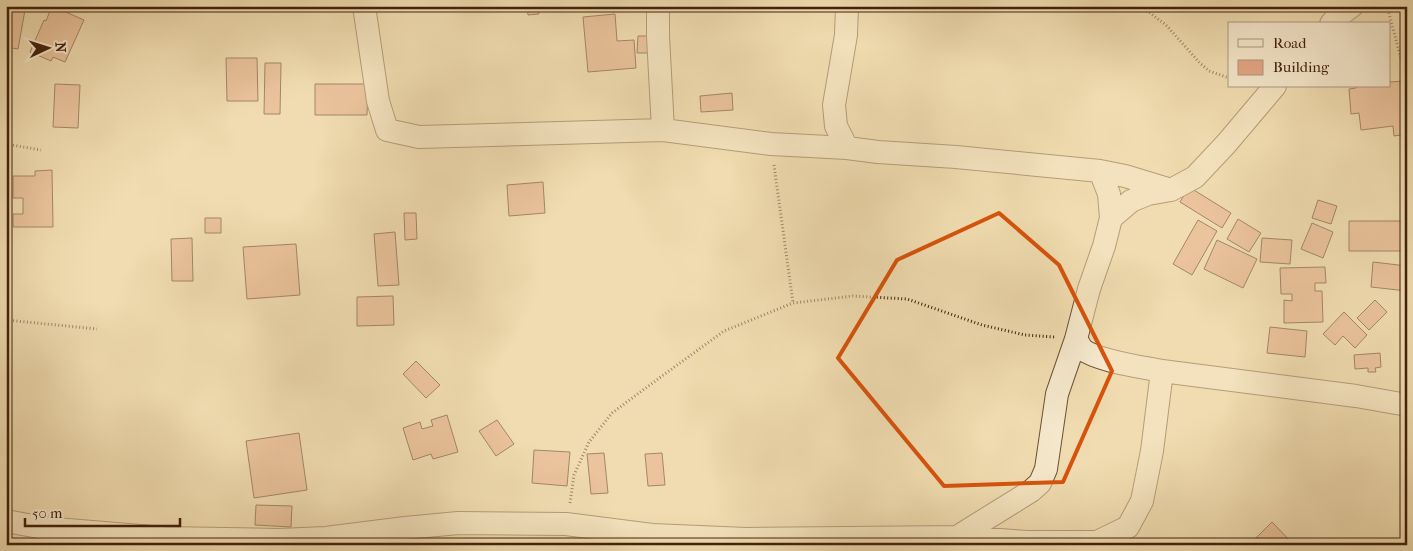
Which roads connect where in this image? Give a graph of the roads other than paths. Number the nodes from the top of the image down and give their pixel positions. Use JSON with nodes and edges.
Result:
{"nodes":[{"id":1,"x":364,"y":6,"type":"edge"},
{"id":2,"x":658,"y":6,"type":"edge"},
{"id":3,"x":847,"y":6,"type":"edge"},
{"id":4,"x":1352,"y":6,"type":"edge"},
{"id":5,"x":1333,"y":22,"type":"edge"},
{"id":6,"x":1273,"y":88,"type":"edge"},
{"id":7,"x":663,"y":130,"type":"junction"},
{"id":8,"x":847,"y":148,"type":"junction"},
{"id":9,"x":1100,"y":171,"type":"junction"},
{"id":10,"x":1171,"y":190,"type":"junction"},
{"id":11,"x":1110,"y":218,"type":"junction"},
{"id":12,"x":1076,"y":339,"type":"junction"},
{"id":13,"x":1162,"y":371,"type":"junction"},
{"id":14,"x":1407,"y":405,"type":"edge"},
{"id":15,"x":6,"y":521,"type":"edge"},
{"id":16,"x":957,"y":537,"type":"junction"},
{"id":17,"x":278,"y":542,"type":"edge"},
{"id":18,"x":1096,"y":543,"type":"edge"}],
"edges":[{"from":1,"to":7,"type":"street"},
{"from":2,"to":7,"type":"street"},
{"from":3,"to":8,"type":"street"},
{"from":4,"to":5,"type":"street"},
{"from":6,"to":10,"type":"street"},
{"from":7,"to":8,"type":"street"},
{"from":8,"to":9,"type":"street"},
{"from":9,"to":10,"type":"street"},
{"from":9,"to":11,"type":"street"},
{"from":10,"to":11,"type":"street"},
{"from":11,"to":12,"type":"street"},
{"from":12,"to":13,"type":"street"},
{"from":12,"to":16,"type":"street"},
{"from":13,"to":14,"type":"street"},
{"from":13,"to":18,"type":"street"},
{"from":15,"to":17,"type":"street"},
{"from":16,"to":17,"type":"street"},
{"from":16,"to":18,"type":"street"}]}
